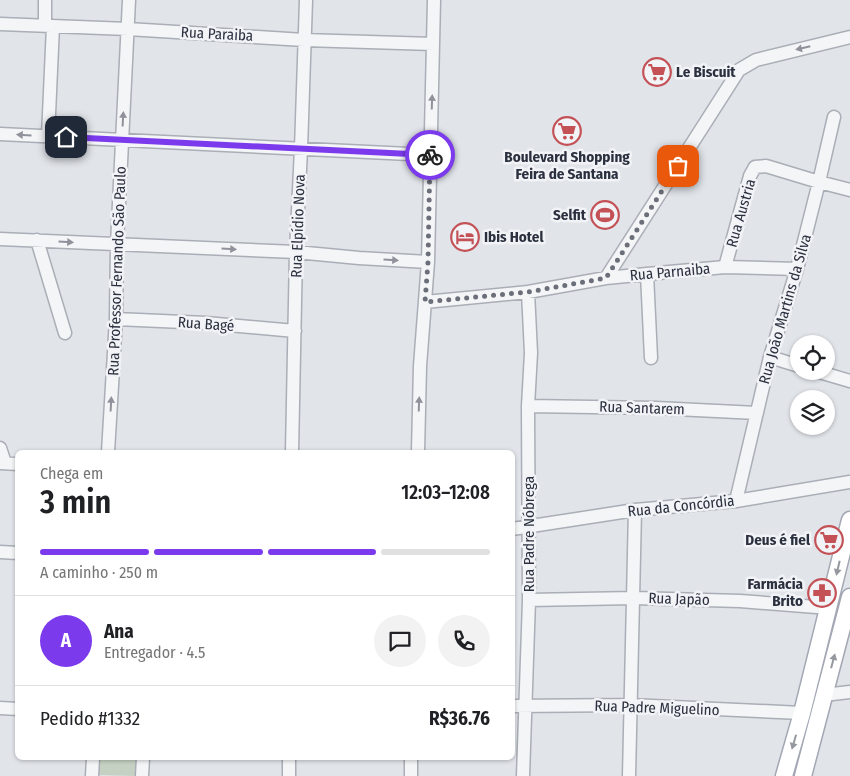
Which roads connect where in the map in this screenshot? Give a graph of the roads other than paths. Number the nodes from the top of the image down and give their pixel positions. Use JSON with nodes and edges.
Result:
{"nodes":[{"id":1,"x":45,"y":0,"type":"edge"},
{"id":2,"x":129,"y":0,"type":"edge"},
{"id":3,"x":306,"y":0,"type":"edge"},
{"id":4,"x":434,"y":0,"type":"edge"},
{"id":5,"x":0,"y":24,"type":"edge"},
{"id":6,"x":49,"y":26,"type":"junction"},
{"id":7,"x":128,"y":29,"type":"junction"},
{"id":8,"x":850,"y":37,"type":"edge"},
{"id":9,"x":304,"y":40,"type":"junction"},
{"id":10,"x":433,"y":44,"type":"junction"},
{"id":11,"x":834,"y":117,"type":"dead end"},
{"id":12,"x":0,"y":134,"type":"edge"},
{"id":13,"x":48,"y":136,"type":"junction"},
{"id":14,"x":122,"y":140,"type":"junction"},
{"id":15,"x":301,"y":149,"type":"junction"},
{"id":16,"x":430,"y":155,"type":"junction"},
{"id":17,"x":819,"y":182,"type":"junction"},
{"id":18,"x":850,"y":190,"type":"edge"},
{"id":19,"x":0,"y":239,"type":"edge"},
{"id":20,"x":37,"y":240,"type":"junction"},
{"id":21,"x":117,"y":244,"type":"junction"},
{"id":22,"x":296,"y":252,"type":"junction"},
{"id":23,"x":428,"y":262,"type":"junction"},
{"id":24,"x":725,"y":267,"type":"junction"},
{"id":25,"x":796,"y":269,"type":"junction"},
{"id":26,"x":647,"y":274,"type":"junction"},
{"id":27,"x":606,"y":278,"type":"junction"},
{"id":28,"x":528,"y":292,"type":"junction"},
{"id":29,"x":425,"y":302,"type":"junction"},
{"id":30,"x":116,"y":318,"type":"junction"},
{"id":31,"x":295,"y":331,"type":"junction"},
{"id":32,"x":66,"y":333,"type":"dead end"},
{"id":33,"x":770,"y":357,"type":"junction"},
{"id":34,"x":651,"y":358,"type":"dead end"},
{"id":35,"x":790,"y":363,"type":"edge"},
{"id":36,"x":835,"y":377,"type":"edge"},
{"id":37,"x":850,"y":381,"type":"edge"},
{"id":38,"x":528,"y":406,"type":"junction"},
{"id":39,"x":757,"y":413,"type":"junction"},
{"id":40,"x":0,"y":448,"type":"edge"},
{"id":41,"x":108,"y":450,"type":"edge"},
{"id":42,"x":292,"y":450,"type":"edge"},
{"id":43,"x":418,"y":450,"type":"edge"},
{"id":44,"x":8,"y":463,"type":"edge"},
{"id":45,"x":850,"y":482,"type":"edge"},
{"id":46,"x":736,"y":501,"type":"junction"},
{"id":47,"x":635,"y":510,"type":"junction"},
{"id":48,"x":850,"y":520,"type":"edge"},
{"id":49,"x":529,"y":527,"type":"junction"},
{"id":50,"x":515,"y":529,"type":"edge"},
{"id":51,"x":0,"y":552,"type":"edge"},
{"id":52,"x":15,"y":553,"type":"edge"},
{"id":53,"x":850,"y":597,"type":"edge"},
{"id":54,"x":634,"y":598,"type":"junction"},
{"id":55,"x":529,"y":600,"type":"junction"},
{"id":56,"x":829,"y":608,"type":"junction"},
{"id":57,"x":850,"y":692,"type":"edge"},
{"id":58,"x":824,"y":695,"type":"junction"},
{"id":59,"x":631,"y":705,"type":"junction"},
{"id":60,"x":515,"y":706,"type":"edge"},
{"id":61,"x":526,"y":706,"type":"junction"},
{"id":62,"x":0,"y":708,"type":"edge"},
{"id":63,"x":15,"y":709,"type":"edge"},
{"id":64,"x":802,"y":713,"type":"junction"},
{"id":65,"x":93,"y":760,"type":"edge"},
{"id":66,"x":143,"y":760,"type":"edge"},
{"id":67,"x":289,"y":760,"type":"edge"},
{"id":68,"x":412,"y":760,"type":"edge"},
{"id":69,"x":92,"y":776,"type":"edge"},
{"id":70,"x":142,"y":776,"type":"edge"},
{"id":71,"x":289,"y":776,"type":"edge"},
{"id":72,"x":411,"y":776,"type":"edge"},
{"id":73,"x":523,"y":776,"type":"edge"},
{"id":74,"x":629,"y":776,"type":"edge"},
{"id":75,"x":784,"y":776,"type":"edge"},
{"id":76,"x":804,"y":776,"type":"edge"}],
"edges":[{"from":1,"to":6,"type":"street"},
{"from":2,"to":7,"type":"street","name":"Rua Professor Fernando São Paulo"},
{"from":3,"to":9,"type":"street","name":"Rua Elpídio Nova"},
{"from":4,"to":10,"type":"street"},
{"from":5,"to":6,"type":"street","name":"Rua Paraiba"},
{"from":6,"to":7,"type":"street","name":"Rua Paraiba"},
{"from":6,"to":13,"type":"street"},
{"from":7,"to":9,"type":"street","name":"Rua Paraiba"},
{"from":14,"to":7,"type":"street","name":"Rua Professor Fernando São Paulo","one_way":true},
{"from":8,"to":27,"type":"street","one_way":true},
{"from":9,"to":10,"type":"street","name":"Rua Paraiba"},
{"from":9,"to":15,"type":"street","name":"Rua Elpídio Nova"},
{"from":16,"to":10,"type":"street","one_way":true},
{"from":11,"to":17,"type":"street","name":"Rua João Martins da Silva"},
{"from":13,"to":12,"type":"street","one_way":true},
{"from":13,"to":14,"type":"street"},
{"from":14,"to":15,"type":"street"},
{"from":14,"to":21,"type":"street","name":"Rua Professor Fernando São Paulo"},
{"from":15,"to":16,"type":"street"},
{"from":15,"to":22,"type":"street","name":"Rua Elpídio Nova"},
{"from":16,"to":23,"type":"street"},
{"from":17,"to":18,"type":"street","name":"Rua Austria"},
{"from":17,"to":24,"type":"street","name":"Rua Austria"},
{"from":17,"to":25,"type":"street","name":"Rua João Martins da Silva"},
{"from":19,"to":20,"type":"street"},
{"from":20,"to":21,"type":"street","one_way":true},
{"from":20,"to":32,"type":"street"},
{"from":21,"to":22,"type":"street","one_way":true},
{"from":21,"to":30,"type":"street","name":"Rua Professor Fernando São Paulo"},
{"from":22,"to":23,"type":"street","one_way":true},
{"from":22,"to":31,"type":"street","name":"Rua Elpídio Nova"},
{"from":23,"to":29,"type":"street"},
{"from":24,"to":25,"type":"street","name":"Rua Parnaiba"},
{"from":24,"to":26,"type":"street","name":"Rua Parnaiba"},
{"from":25,"to":33,"type":"street","name":"Rua João Martins da Silva"},
{"from":26,"to":27,"type":"street","name":"Rua Parnaiba"},
{"from":26,"to":34,"type":"street"},
{"from":27,"to":28,"type":"street","name":"Rua Parnaiba"},
{"from":28,"to":29,"type":"street","name":"Rua Parnaiba"},
{"from":28,"to":38,"type":"street","name":"Rua Padre Nóbrega"},
{"from":43,"to":29,"type":"street","one_way":true},
{"from":30,"to":31,"type":"street","name":"Rua Bagé"},
{"from":41,"to":30,"type":"street","name":"Rua Professor Fernando São Paulo","one_way":true},
{"from":31,"to":42,"type":"street","name":"Rua Elpídio Nova"},
{"from":33,"to":35,"type":"street"},
{"from":33,"to":39,"type":"street","name":"Rua João Martins da Silva"},
{"from":36,"to":37,"type":"street"},
{"from":38,"to":39,"type":"street","name":"Rua Santarem"},
{"from":38,"to":49,"type":"street","name":"Rua Padre Nóbrega"},
{"from":39,"to":46,"type":"street","name":"Rua João Martins da Silva"},
{"from":40,"to":44,"type":"street"},
{"from":45,"to":46,"type":"street","name":"Rua da Concórdia"},
{"from":46,"to":47,"type":"street","name":"Rua da Concórdia"},
{"from":47,"to":49,"type":"street","name":"Rua da Concórdia"},
{"from":47,"to":54,"type":"street"},
{"from":48,"to":56,"type":"main road","one_way":true},
{"from":49,"to":50,"type":"street","name":"Rua da Concórdia"},
{"from":49,"to":55,"type":"street","name":"Rua Padre Nóbrega"},
{"from":51,"to":52,"type":"street"},
{"from":58,"to":53,"type":"main road","one_way":true},
{"from":54,"to":55,"type":"street","name":"Rua Japão"},
{"from":54,"to":56,"type":"street","name":"Rua Japão"},
{"from":54,"to":59,"type":"street"},
{"from":55,"to":61,"type":"street","name":"Rua Padre Nóbrega"},
{"from":56,"to":64,"type":"main road"},
{"from":57,"to":58,"type":"street"},
{"from":58,"to":76,"type":"main road"},
{"from":59,"to":61,"type":"street","name":"Rua Padre Miguelino"},
{"from":59,"to":64,"type":"street","name":"Rua Padre Miguelino"},
{"from":59,"to":74,"type":"street"},
{"from":60,"to":61,"type":"street","name":"Rua Padre Miguelino"},
{"from":61,"to":73,"type":"street","name":"Rua Padre Nóbrega"},
{"from":62,"to":63,"type":"street"},
{"from":64,"to":75,"type":"main road","one_way":true},
{"from":65,"to":69,"type":"street"},
{"from":66,"to":70,"type":"street"},
{"from":67,"to":71,"type":"street"},
{"from":68,"to":72,"type":"street"}]}
